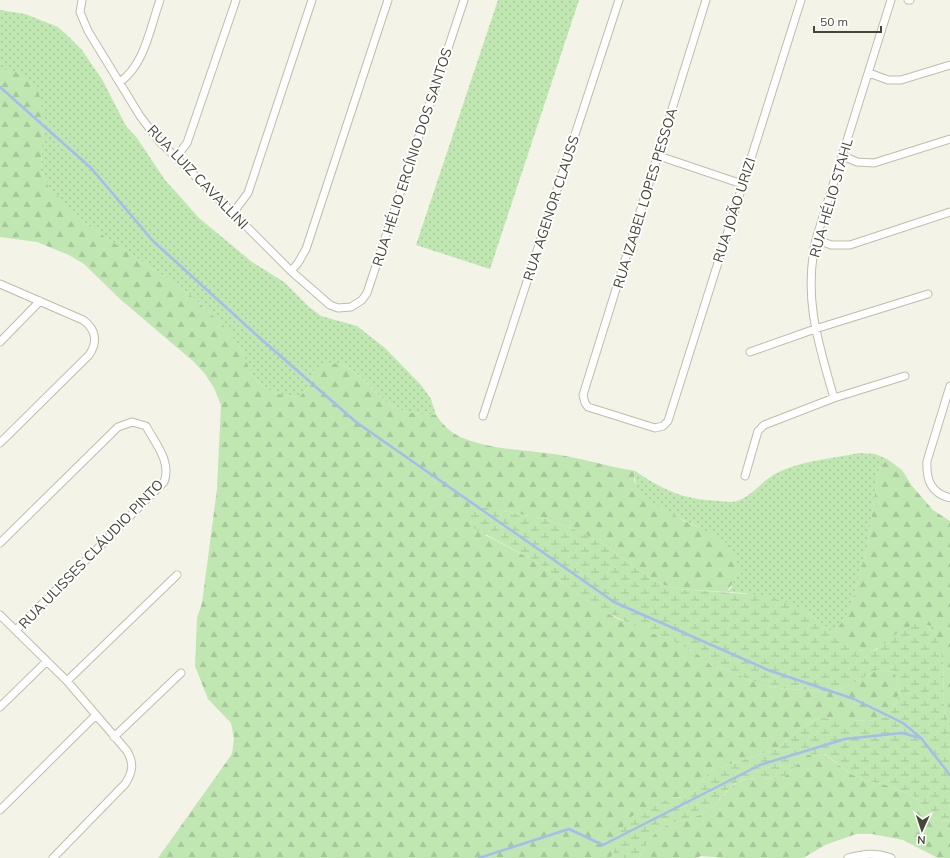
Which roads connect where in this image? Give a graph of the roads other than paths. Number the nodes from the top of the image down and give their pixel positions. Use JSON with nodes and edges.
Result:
{"nodes":[{"id":1,"x":82,"y":0,"type":"edge"},
{"id":2,"x":160,"y":0,"type":"edge"},
{"id":3,"x":236,"y":0,"type":"edge"},
{"id":4,"x":312,"y":0,"type":"edge"},
{"id":5,"x":388,"y":0,"type":"edge"},
{"id":6,"x":464,"y":0,"type":"edge"},
{"id":7,"x":619,"y":0,"type":"edge"},
{"id":8,"x":706,"y":0,"type":"edge"},
{"id":9,"x":801,"y":0,"type":"edge"},
{"id":10,"x":891,"y":0,"type":"edge"},
{"id":11,"x":950,"y":64,"type":"edge"},
{"id":12,"x":869,"y":73,"type":"junction"},
{"id":13,"x":120,"y":82,"type":"junction"},
{"id":14,"x":950,"y":139,"type":"edge"},
{"id":15,"x":659,"y":156,"type":"junction"},
{"id":16,"x":843,"y":156,"type":"junction"},
{"id":17,"x":176,"y":157,"type":"junction"},
{"id":18,"x":742,"y":184,"type":"junction"},
{"id":19,"x":950,"y":212,"type":"edge"},
{"id":20,"x":233,"y":213,"type":"junction"},
{"id":21,"x":816,"y":239,"type":"junction"},
{"id":22,"x":290,"y":271,"type":"junction"},
{"id":23,"x":0,"y":284,"type":"edge"},
{"id":24,"x":928,"y":294,"type":"dead end"},
{"id":25,"x":40,"y":301,"type":"junction"},
{"id":26,"x":351,"y":307,"type":"joint"},
{"id":27,"x":814,"y":329,"type":"junction"},
{"id":28,"x":0,"y":342,"type":"edge"},
{"id":29,"x":750,"y":352,"type":"dead end"},
{"id":30,"x":905,"y":376,"type":"dead end"},
{"id":31,"x":950,"y":386,"type":"edge"},
{"id":32,"x":834,"y":398,"type":"junction"},
{"id":33,"x":483,"y":416,"type":"dead end"},
{"id":34,"x":668,"y":421,"type":"joint"},
{"id":35,"x":0,"y":443,"type":"edge"},
{"id":36,"x":745,"y":476,"type":"dead end"},
{"id":37,"x":950,"y":498,"type":"edge"},
{"id":38,"x":0,"y":543,"type":"edge"},
{"id":39,"x":177,"y":575,"type":"dead end"},
{"id":40,"x":0,"y":615,"type":"edge"},
{"id":41,"x":16,"y":630,"type":"junction"},
{"id":42,"x":46,"y":662,"type":"junction"},
{"id":43,"x":180,"y":673,"type":"dead end"},
{"id":44,"x":67,"y":681,"type":"junction"},
{"id":45,"x":0,"y":707,"type":"edge"},
{"id":46,"x":96,"y":716,"type":"junction"},
{"id":47,"x":114,"y":737,"type":"junction"},
{"id":48,"x":0,"y":810,"type":"edge"},
{"id":49,"x":53,"y":858,"type":"edge"},
{"id":50,"x":848,"y":858,"type":"edge"},
{"id":51,"x":888,"y":858,"type":"edge"}],
"edges":[{"from":1,"to":13,"type":"street","name":"RUA LUIZ CAVALLINI"},
{"from":2,"to":13,"type":"street"},
{"from":3,"to":17,"type":"street"},
{"from":4,"to":20,"type":"street"},
{"from":5,"to":22,"type":"street"},
{"from":6,"to":26,"type":"street","name":"RUA HÉLIO ERCÍNIO DOS SANTOS"},
{"from":7,"to":33,"type":"street","name":"RUA AGENOR CLAUSS"},
{"from":8,"to":15,"type":"street","name":"RUA IZABEL LOPES PESSOA"},
{"from":9,"to":18,"type":"street","name":"RUA JOÃO URIZI"},
{"from":10,"to":12,"type":"street","name":"RUA HÉLIO STAHL"},
{"from":11,"to":12,"type":"street"},
{"from":12,"to":16,"type":"street","name":"RUA HÉLIO STAHL"},
{"from":13,"to":17,"type":"street","name":"RUA LUIZ CAVALLINI"},
{"from":14,"to":16,"type":"street"},
{"from":15,"to":18,"type":"street"},
{"from":15,"to":34,"type":"street","name":"RUA IZABEL LOPES PESSOA"},
{"from":16,"to":21,"type":"street","name":"RUA HÉLIO STAHL"},
{"from":17,"to":20,"type":"street","name":"RUA LUIZ CAVALLINI"},
{"from":18,"to":34,"type":"street","name":"RUA JOÃO URIZI"},
{"from":19,"to":21,"type":"street"},
{"from":20,"to":22,"type":"street","name":"RUA LUIZ CAVALLINI"},
{"from":21,"to":27,"type":"street","name":"RUA HÉLIO STAHL"},
{"from":22,"to":26,"type":"street","name":"RUA LUIZ CAVALLINI"},
{"from":23,"to":25,"type":"street"},
{"from":24,"to":27,"type":"street"},
{"from":25,"to":28,"type":"street"},
{"from":25,"to":35,"type":"street"},
{"from":27,"to":29,"type":"street"},
{"from":27,"to":32,"type":"street","name":"RUA HÉLIO STAHL"},
{"from":30,"to":32,"type":"street"},
{"from":31,"to":37,"type":"street"},
{"from":32,"to":36,"type":"street"},
{"from":38,"to":41,"type":"street","name":"RUA ULISSES CLÁUDIO PINTO"},
{"from":39,"to":44,"type":"street"},
{"from":40,"to":41,"type":"street"},
{"from":41,"to":42,"type":"street"},
{"from":42,"to":44,"type":"street"},
{"from":42,"to":45,"type":"street"},
{"from":43,"to":47,"type":"street"},
{"from":44,"to":46,"type":"street"},
{"from":46,"to":47,"type":"street"},
{"from":46,"to":48,"type":"street"},
{"from":47,"to":49,"type":"street"},
{"from":50,"to":51,"type":"street"}]}
